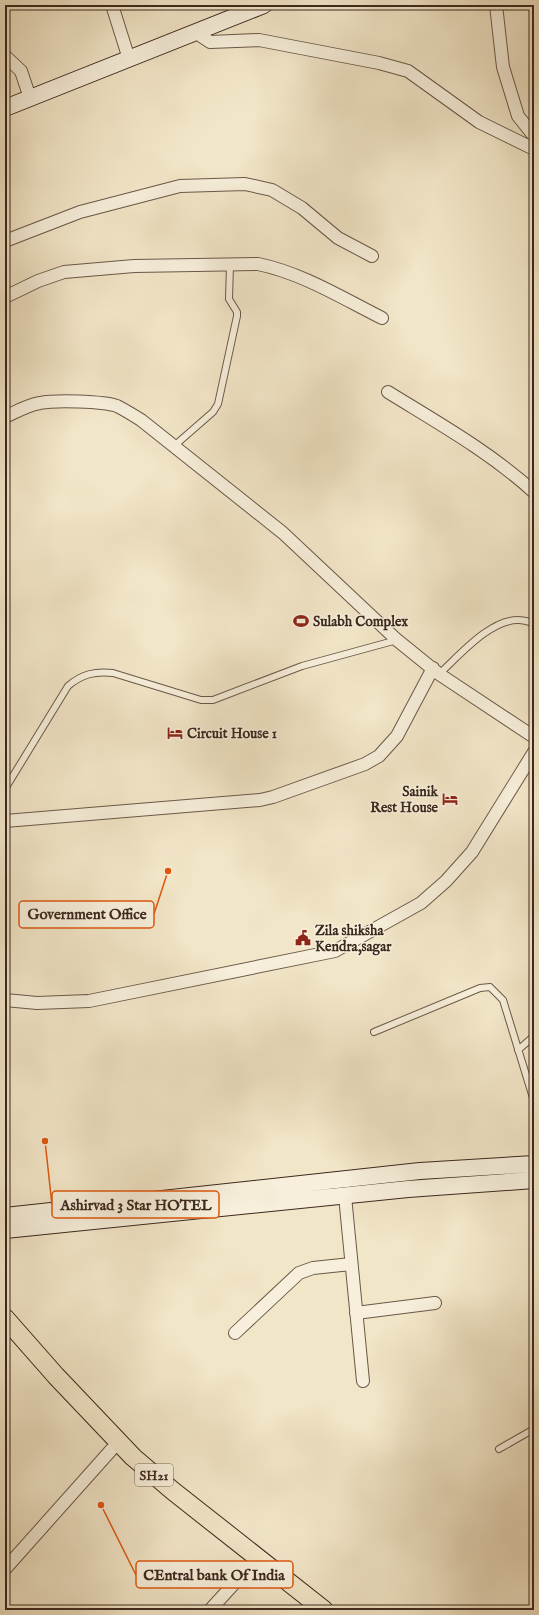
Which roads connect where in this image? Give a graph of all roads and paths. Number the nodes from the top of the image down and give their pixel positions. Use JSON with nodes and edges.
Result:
{"nodes":[{"id":1,"x":112,"y":5,"type":"edge"},
{"id":2,"x":264,"y":5,"type":"edge"},
{"id":3,"x":496,"y":5,"type":"edge"},
{"id":4,"x":195,"y":32,"type":"junction"},
{"id":5,"x":5,"y":56,"type":"edge"},
{"id":6,"x":129,"y":58,"type":"junction"},
{"id":7,"x":30,"y":98,"type":"junction"},
{"id":8,"x":5,"y":108,"type":"edge"},
{"id":9,"x":534,"y":136,"type":"edge"},
{"id":10,"x":534,"y":149,"type":"edge"},
{"id":11,"x":5,"y":241,"type":"edge"},
{"id":12,"x":372,"y":256,"type":"dead end"},
{"id":13,"x":230,"y":265,"type":"junction"},
{"id":14,"x":5,"y":297,"type":"edge"},
{"id":15,"x":382,"y":318,"type":"dead end"},
{"id":16,"x":388,"y":392,"type":"dead end"},
{"id":17,"x":5,"y":417,"type":"edge"},
{"id":18,"x":174,"y":446,"type":"junction"},
{"id":19,"x":534,"y":492,"type":"edge"},
{"id":20,"x":534,"y":623,"type":"edge"},
{"id":21,"x":397,"y":640,"type":"junction"},
{"id":22,"x":436,"y":671,"type":"junction"},
{"id":23,"x":534,"y":737,"type":"edge"},
{"id":24,"x":534,"y":752,"type":"edge"},
{"id":25,"x":5,"y":789,"type":"edge"},
{"id":26,"x":5,"y":821,"type":"edge"},
{"id":27,"x":5,"y":1000,"type":"edge"},
{"id":28,"x":374,"y":1032,"type":"dead end"},
{"id":29,"x":534,"y":1036,"type":"edge"},
{"id":30,"x":518,"y":1050,"type":"junction"},
{"id":31,"x":534,"y":1101,"type":"edge"},
{"id":32,"x":534,"y":1164,"type":"edge"},
{"id":33,"x":534,"y":1180,"type":"edge"},
{"id":34,"x":344,"y":1196,"type":"junction"},
{"id":35,"x":5,"y":1216,"type":"edge"},
{"id":36,"x":5,"y":1230,"type":"edge"},
{"id":37,"x":351,"y":1264,"type":"junction"},
{"id":38,"x":435,"y":1303,"type":"dead end"},
{"id":39,"x":356,"y":1313,"type":"junction"},
{"id":40,"x":5,"y":1318,"type":"edge"},
{"id":41,"x":235,"y":1333,"type":"dead end"},
{"id":42,"x":5,"y":1336,"type":"edge"},
{"id":43,"x":363,"y":1381,"type":"dead end"},
{"id":44,"x":534,"y":1429,"type":"edge"},
{"id":45,"x":112,"y":1449,"type":"junction"},
{"id":46,"x":499,"y":1449,"type":"dead end"},
{"id":47,"x":251,"y":1565,"type":"junction"},
{"id":48,"x":5,"y":1568,"type":"edge"},
{"id":49,"x":210,"y":1610,"type":"edge"},
{"id":50,"x":307,"y":1610,"type":"edge"},
{"id":51,"x":324,"y":1610,"type":"edge"}],
"edges":[{"from":1,"to":6,"type":"street"},
{"from":2,"to":4,"type":"street"},
{"from":3,"to":9,"type":"street"},
{"from":4,"to":6,"type":"street"},
{"from":4,"to":10,"type":"street"},
{"from":5,"to":7,"type":"street"},
{"from":6,"to":7,"type":"street"},
{"from":7,"to":8,"type":"street"},
{"from":11,"to":12,"type":"street"},
{"from":13,"to":14,"type":"street"},
{"from":13,"to":15,"type":"street"},
{"from":13,"to":18,"type":"lane"},
{"from":16,"to":19,"type":"street"},
{"from":17,"to":18,"type":"street"},
{"from":18,"to":21,"type":"street"},
{"from":20,"to":22,"type":"lane"},
{"from":21,"to":22,"type":"street"},
{"from":21,"to":25,"type":"lane"},
{"from":22,"to":23,"type":"street"},
{"from":22,"to":26,"type":"street"},
{"from":24,"to":27,"type":"street"},
{"from":28,"to":30,"type":"lane"},
{"from":29,"to":30,"type":"lane"},
{"from":30,"to":31,"type":"lane"},
{"from":32,"to":35,"type":"street"},
{"from":33,"to":34,"type":"street"},
{"from":34,"to":36,"type":"street"},
{"from":34,"to":37,"type":"street"},
{"from":37,"to":39,"type":"street"},
{"from":37,"to":41,"type":"street"},
{"from":38,"to":39,"type":"street"},
{"from":39,"to":43,"type":"street"},
{"from":40,"to":51,"type":"main road","number":"SH21"},
{"from":42,"to":45,"type":"main road","number":"SH21"},
{"from":44,"to":46,"type":"lane"},
{"from":45,"to":47,"type":"main road","number":"SH21"},
{"from":45,"to":48,"type":"street"},
{"from":47,"to":49,"type":"street"},
{"from":47,"to":50,"type":"main road","number":"SH21"}]}
